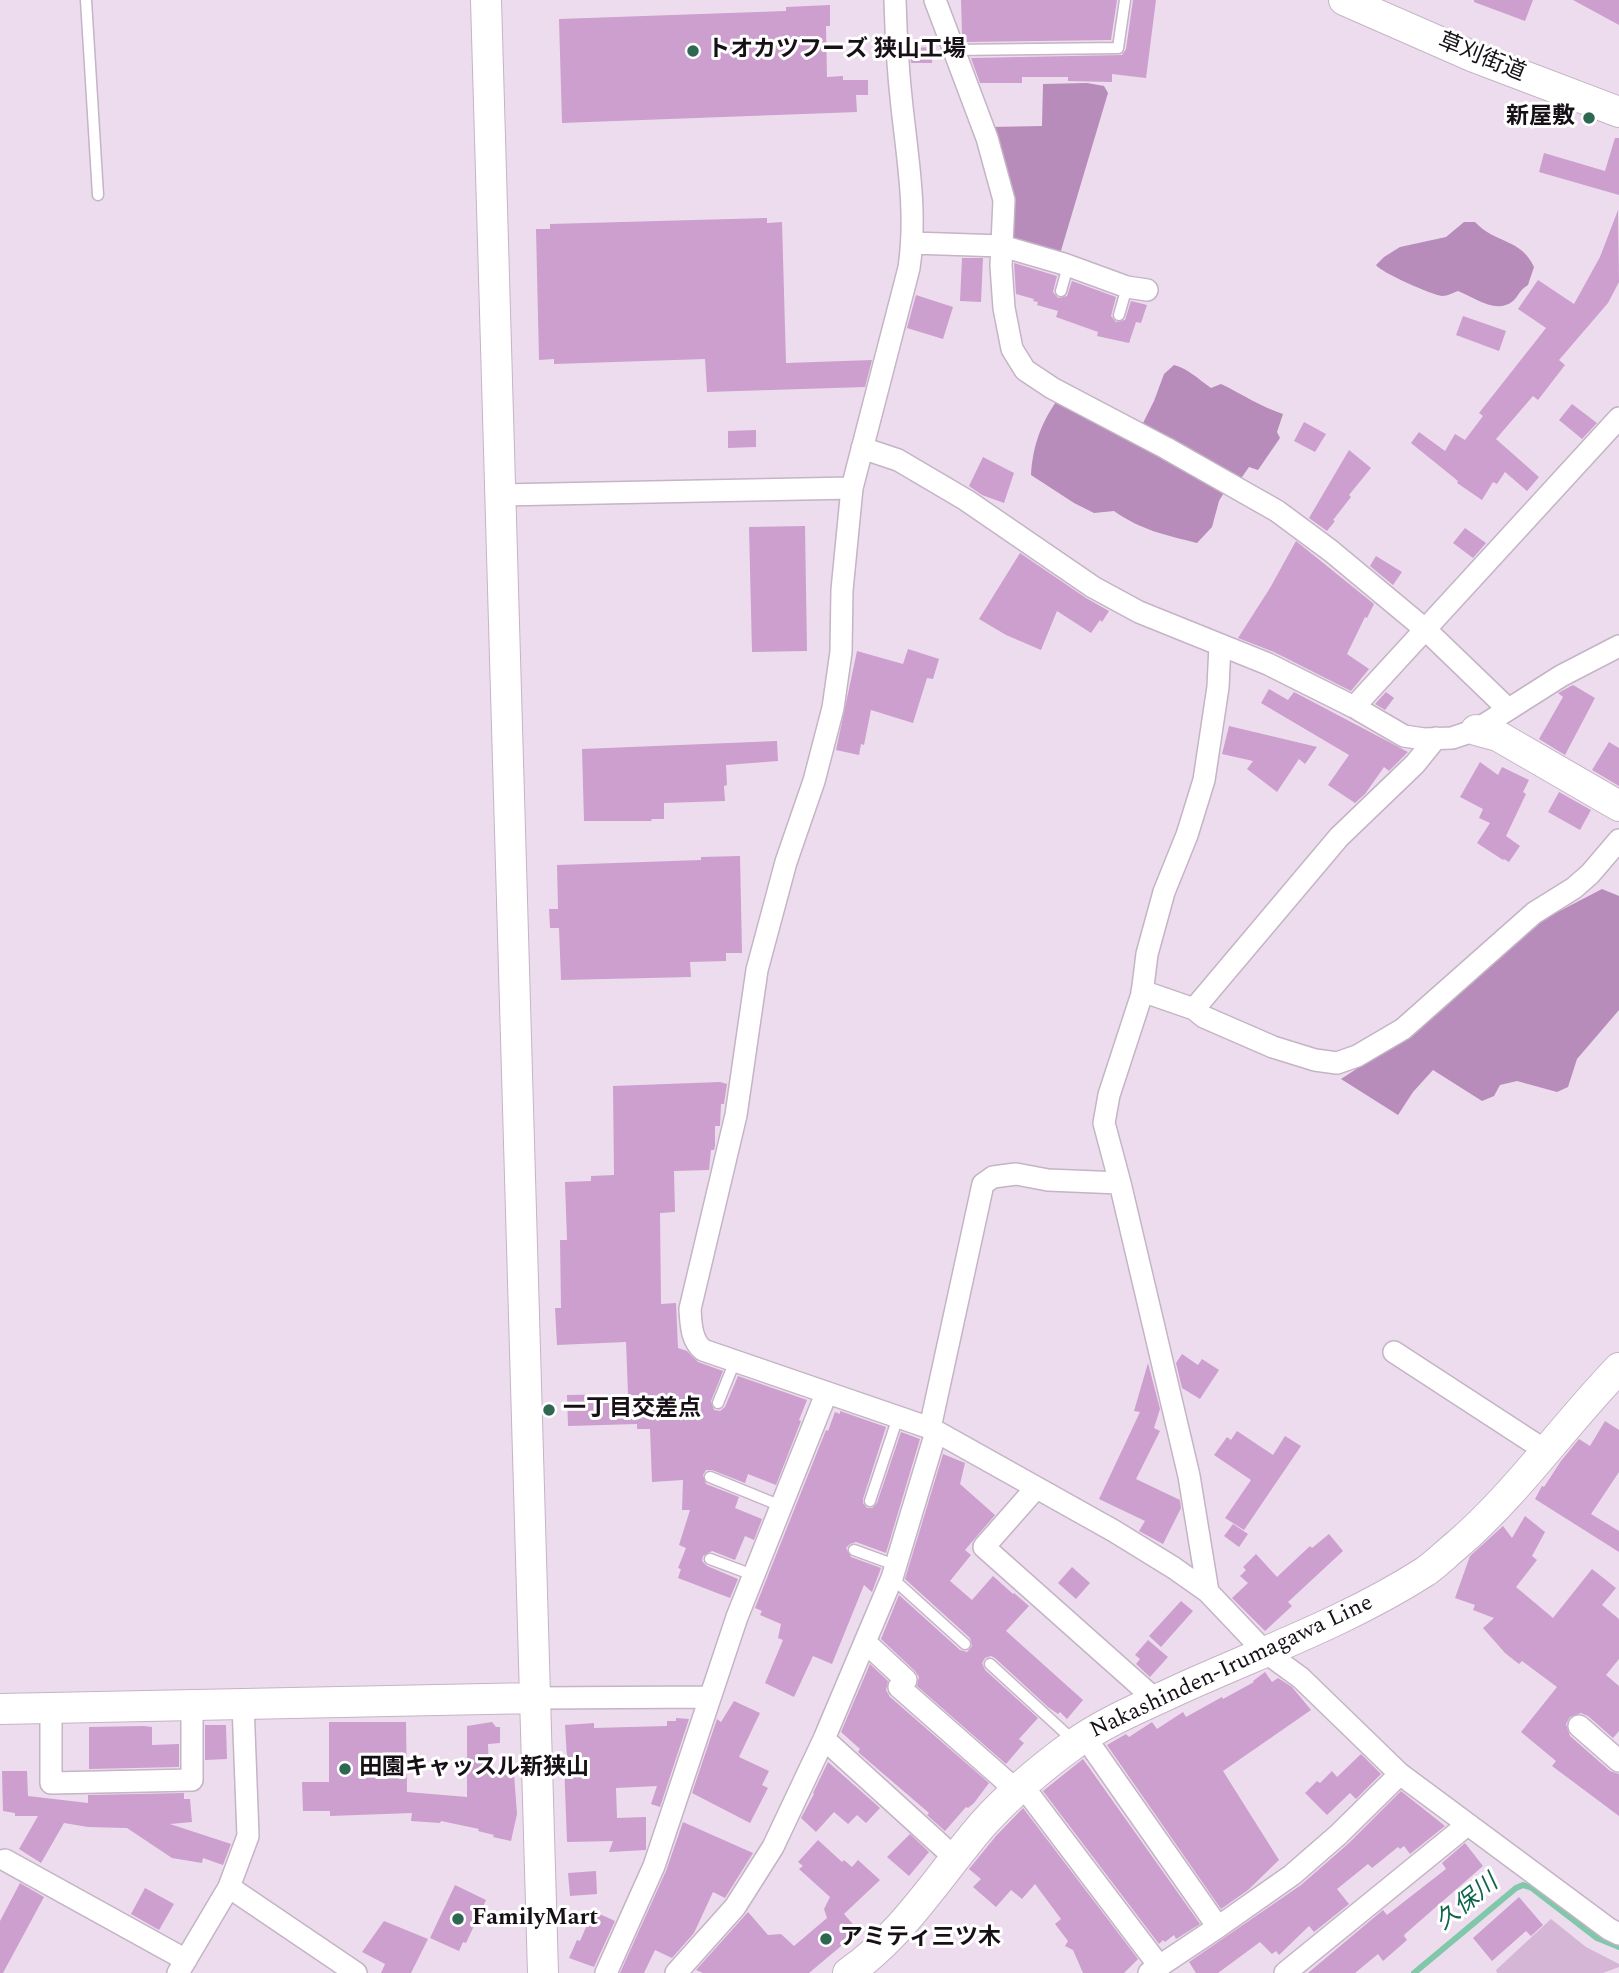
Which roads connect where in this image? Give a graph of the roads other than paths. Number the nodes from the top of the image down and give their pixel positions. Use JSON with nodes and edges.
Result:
{"nodes":[{"id":1,"x":86,"y":0,"type":"edge"},
{"id":2,"x":486,"y":0,"type":"edge"},
{"id":3,"x":895,"y":0,"type":"edge"},
{"id":4,"x":935,"y":0,"type":"edge"},
{"id":5,"x":1125,"y":0,"type":"edge"},
{"id":6,"x":1344,"y":0,"type":"edge"},
{"id":7,"x":953,"y":50,"type":"junction"},
{"id":8,"x":1619,"y":112,"type":"edge"},
{"id":9,"x":98,"y":195,"type":"dead end"},
{"id":10,"x":913,"y":243,"type":"junction"},
{"id":11,"x":1003,"y":246,"type":"junction"},
{"id":12,"x":1068,"y":266,"type":"junction"},
{"id":13,"x":1137,"y":288,"type":"joint"},
{"id":14,"x":1061,"y":291,"type":"dead end"},
{"id":15,"x":1119,"y":315,"type":"dead end"},
{"id":16,"x":1619,"y":418,"type":"edge"},
{"id":17,"x":862,"y":448,"type":"junction"},
{"id":18,"x":852,"y":488,"type":"junction"},
{"id":19,"x":500,"y":495,"type":"junction"},
{"id":20,"x":1426,"y":630,"type":"junction"},
{"id":21,"x":1220,"y":645,"type":"junction"},
{"id":22,"x":1619,"y":646,"type":"edge"},
{"id":23,"x":1354,"y":707,"type":"junction"},
{"id":24,"x":1507,"y":708,"type":"junction"},
{"id":25,"x":1476,"y":730,"type":"junction"},
{"id":26,"x":1436,"y":738,"type":"junction"},
{"id":27,"x":1619,"y":806,"type":"edge"},
{"id":28,"x":1619,"y":840,"type":"edge"},
{"id":29,"x":1142,"y":991,"type":"junction"},
{"id":30,"x":1194,"y":1009,"type":"junction"},
{"id":31,"x":1119,"y":1183,"type":"junction"},
{"id":32,"x":1394,"y":1352,"type":"dead end"},
{"id":33,"x":735,"y":1361,"type":"junction"},
{"id":34,"x":1619,"y":1368,"type":"edge"},
{"id":35,"x":826,"y":1394,"type":"junction"},
{"id":36,"x":718,"y":1403,"type":"dead end"},
{"id":37,"x":898,"y":1417,"type":"junction"},
{"id":38,"x":933,"y":1430,"type":"junction"},
{"id":39,"x":1546,"y":1451,"type":"junction"},
{"id":40,"x":710,"y":1477,"type":"dead end"},
{"id":41,"x":1036,"y":1488,"type":"junction"},
{"id":42,"x":870,"y":1501,"type":"dead end"},
{"id":43,"x":781,"y":1506,"type":"junction"},
{"id":44,"x":854,"y":1550,"type":"dead end"},
{"id":45,"x":710,"y":1559,"type":"dead end"},
{"id":46,"x":893,"y":1572,"type":"junction"},
{"id":47,"x":753,"y":1576,"type":"junction"},
{"id":48,"x":1208,"y":1592,"type":"junction"},
{"id":49,"x":864,"y":1642,"type":"junction"},
{"id":50,"x":965,"y":1644,"type":"dead end"},
{"id":51,"x":1264,"y":1651,"type":"junction"},
{"id":52,"x":990,"y":1664,"type":"dead end"},
{"id":53,"x":709,"y":1697,"type":"junction"},
{"id":54,"x":535,"y":1698,"type":"junction"},
{"id":55,"x":1156,"y":1700,"type":"junction"},
{"id":56,"x":243,"y":1704,"type":"junction"},
{"id":57,"x":192,"y":1705,"type":"junction"},
{"id":58,"x":51,"y":1708,"type":"junction"},
{"id":59,"x":0,"y":1709,"type":"edge"},
{"id":60,"x":1579,"y":1726,"type":"dead end"},
{"id":61,"x":824,"y":1739,"type":"junction"},
{"id":62,"x":1080,"y":1740,"type":"junction"},
{"id":63,"x":1619,"y":1761,"type":"edge"},
{"id":64,"x":1400,"y":1774,"type":"junction"},
{"id":65,"x":1019,"y":1787,"type":"junction"},
{"id":66,"x":1467,"y":1825,"type":"junction"},
{"id":67,"x":955,"y":1858,"type":"junction"},
{"id":68,"x":5,"y":1860,"type":"dead end"},
{"id":69,"x":229,"y":1887,"type":"junction"},
{"id":70,"x":1218,"y":1927,"type":"junction"},
{"id":71,"x":1619,"y":1934,"type":"edge"},
{"id":72,"x":182,"y":1966,"type":"edge"},
{"id":73,"x":1154,"y":1970,"type":"edge"},
{"id":74,"x":356,"y":1973,"type":"edge"},
{"id":75,"x":543,"y":1973,"type":"edge"},
{"id":76,"x":606,"y":1973,"type":"edge"},
{"id":77,"x":676,"y":1973,"type":"edge"},
{"id":78,"x":848,"y":1973,"type":"edge"},
{"id":79,"x":1284,"y":1973,"type":"edge"}],
"edges":[{"from":1,"to":9,"type":"lane"},
{"from":2,"to":19,"type":"street"},
{"from":3,"to":10,"type":"street"},
{"from":4,"to":7,"type":"street"},
{"from":5,"to":7,"type":"lane"},
{"from":6,"to":8,"type":"street","name":"草刈街道"},
{"from":7,"to":11,"type":"street"},
{"from":10,"to":11,"type":"street"},
{"from":10,"to":17,"type":"street"},
{"from":11,"to":12,"type":"street"},
{"from":11,"to":20,"type":"street"},
{"from":12,"to":13,"type":"street"},
{"from":12,"to":14,"type":"lane"},
{"from":13,"to":15,"type":"lane"},
{"from":16,"to":20,"type":"street"},
{"from":17,"to":18,"type":"street"},
{"from":17,"to":21,"type":"street"},
{"from":18,"to":19,"type":"street"},
{"from":18,"to":33,"type":"street"},
{"from":19,"to":54,"type":"street"},
{"from":20,"to":23,"type":"street"},
{"from":20,"to":24,"type":"street"},
{"from":21,"to":23,"type":"street"},
{"from":21,"to":29,"type":"street"},
{"from":22,"to":24,"type":"street"},
{"from":23,"to":26,"type":"street"},
{"from":24,"to":25,"type":"street"},
{"from":25,"to":26,"type":"street"},
{"from":25,"to":27,"type":"street"},
{"from":26,"to":30,"type":"street"},
{"from":28,"to":30,"type":"street"},
{"from":29,"to":30,"type":"street"},
{"from":29,"to":31,"type":"street"},
{"from":31,"to":38,"type":"street"},
{"from":31,"to":48,"type":"street"},
{"from":32,"to":39,"type":"street"},
{"from":33,"to":35,"type":"street"},
{"from":33,"to":36,"type":"lane"},
{"from":34,"to":39,"type":"street","name":"Nakashinden-Irumagawa Line"},
{"from":35,"to":37,"type":"street"},
{"from":35,"to":43,"type":"street"},
{"from":37,"to":38,"type":"street"},
{"from":37,"to":42,"type":"lane"},
{"from":38,"to":41,"type":"street"},
{"from":38,"to":46,"type":"street"},
{"from":39,"to":51,"type":"street","name":"Nakashinden-Irumagawa Line"},
{"from":40,"to":43,"type":"lane"},
{"from":41,"to":48,"type":"street"},
{"from":41,"to":55,"type":"street"},
{"from":43,"to":47,"type":"street"},
{"from":44,"to":46,"type":"lane"},
{"from":45,"to":47,"type":"lane"},
{"from":46,"to":49,"type":"street"},
{"from":46,"to":50,"type":"lane"},
{"from":47,"to":53,"type":"street"},
{"from":48,"to":51,"type":"street"},
{"from":49,"to":61,"type":"street"},
{"from":49,"to":65,"type":"street"},
{"from":51,"to":55,"type":"street","name":"Nakashinden-Irumagawa Line"},
{"from":51,"to":64,"type":"street"},
{"from":52,"to":62,"type":"lane"},
{"from":53,"to":54,"type":"street"},
{"from":53,"to":76,"type":"street"},
{"from":54,"to":56,"type":"street"},
{"from":54,"to":75,"type":"street"},
{"from":55,"to":62,"type":"street","name":"Nakashinden-Irumagawa Line"},
{"from":56,"to":57,"type":"street"},
{"from":56,"to":69,"type":"street"},
{"from":57,"to":58,"type":"street"},
{"from":57,"to":58,"type":"street"},
{"from":58,"to":59,"type":"street"},
{"from":60,"to":63,"type":"street"},
{"from":61,"to":67,"type":"street"},
{"from":61,"to":77,"type":"street"},
{"from":62,"to":65,"type":"street","name":"Nakashinden-Irumagawa Line"},
{"from":62,"to":70,"type":"street"},
{"from":64,"to":66,"type":"street"},
{"from":64,"to":70,"type":"street"},
{"from":65,"to":67,"type":"street","name":"Nakashinden-Irumagawa Line"},
{"from":65,"to":73,"type":"street"},
{"from":66,"to":71,"type":"street"},
{"from":66,"to":79,"type":"street"},
{"from":67,"to":78,"type":"street","name":"Nakashinden-Irumagawa Line"},
{"from":68,"to":72,"type":"street"},
{"from":69,"to":72,"type":"street"},
{"from":69,"to":74,"type":"street"},
{"from":70,"to":73,"type":"street"}]}
